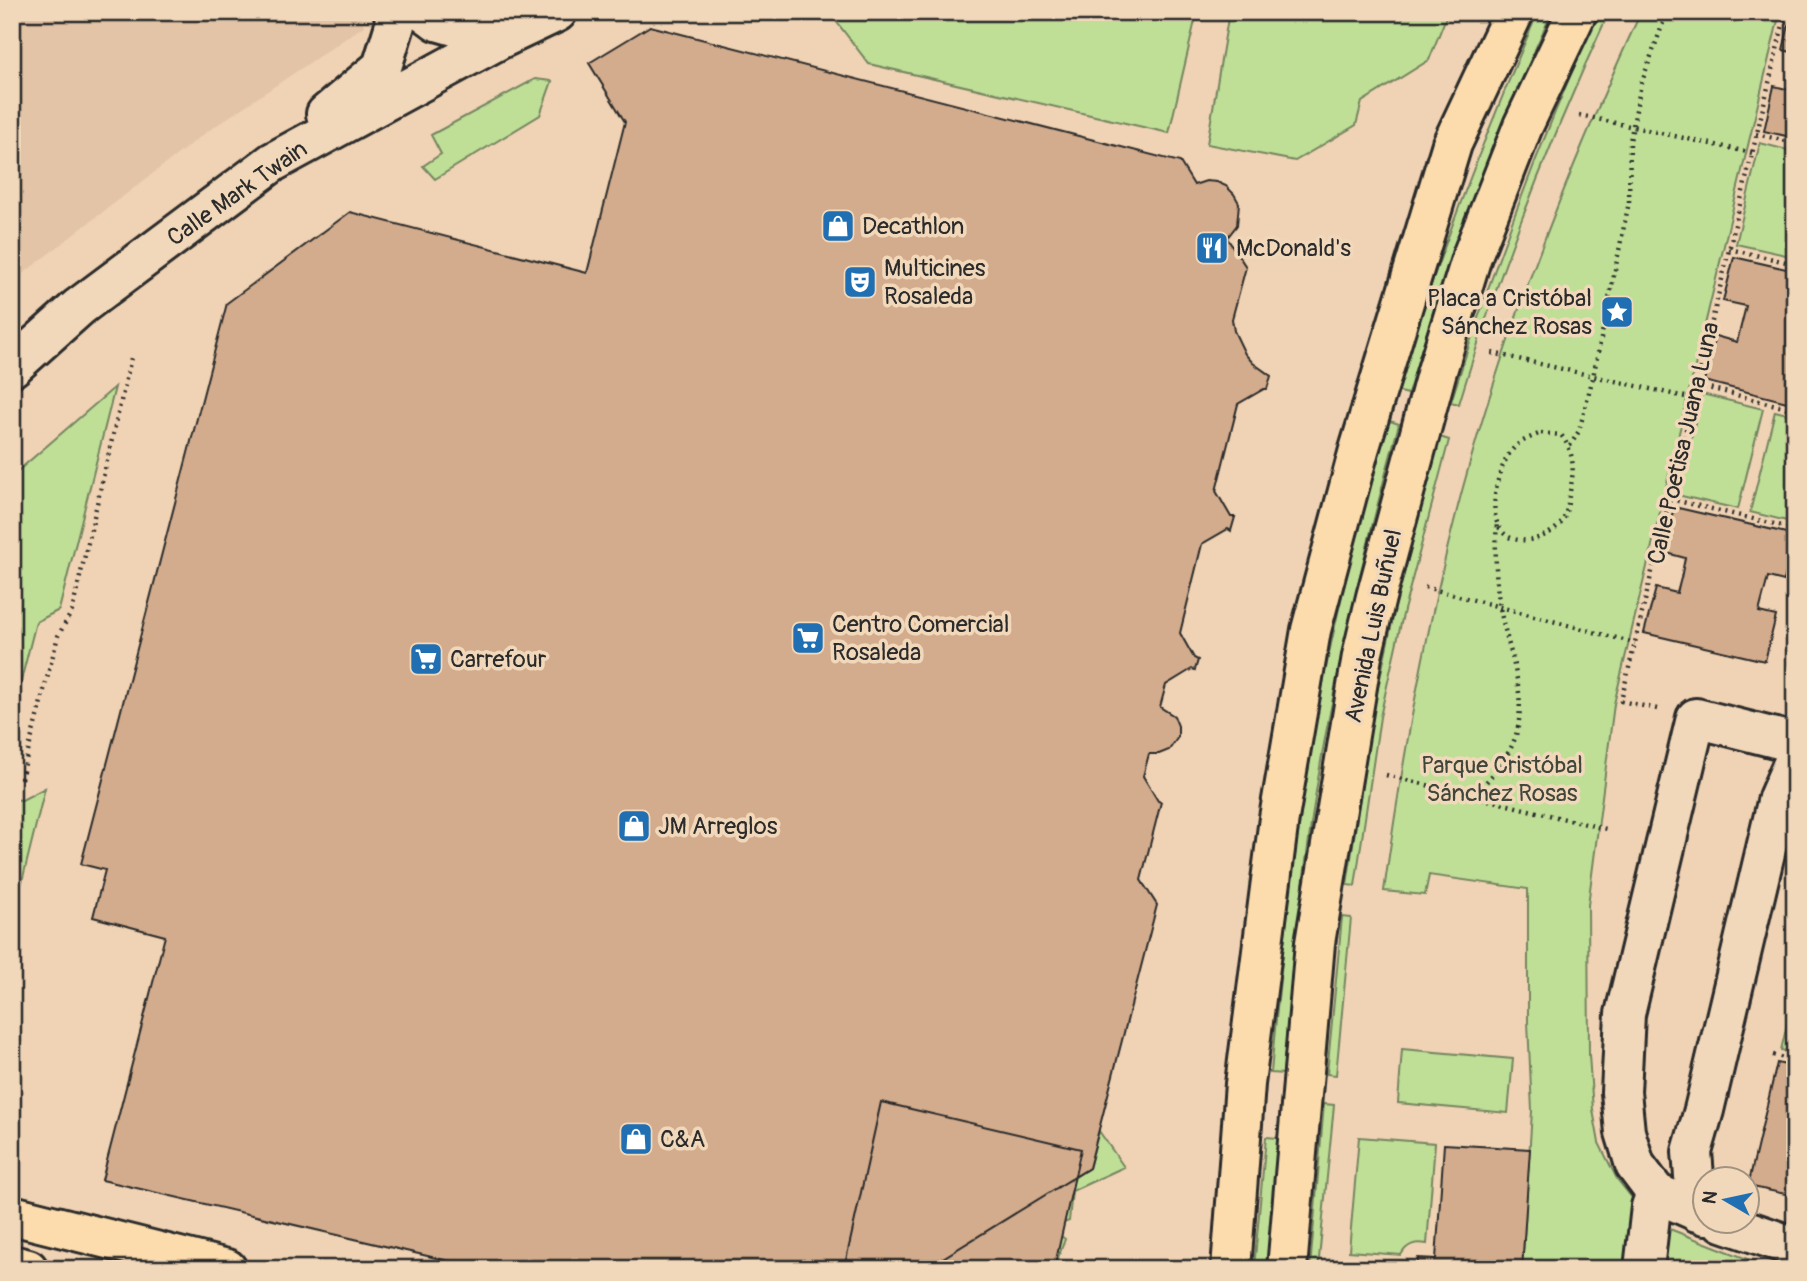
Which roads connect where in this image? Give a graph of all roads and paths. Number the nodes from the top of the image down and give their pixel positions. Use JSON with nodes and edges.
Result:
{"nodes":[{"id":1,"x":394,"y":12,"type":"edge"},
{"id":2,"x":425,"y":12,"type":"edge"},
{"id":3,"x":557,"y":12,"type":"edge"},
{"id":4,"x":1514,"y":12,"type":"edge"},
{"id":5,"x":1577,"y":12,"type":"edge"},
{"id":6,"x":1667,"y":12,"type":"edge"},
{"id":7,"x":1786,"y":12,"type":"edge"},
{"id":8,"x":500,"y":39,"type":"junction"},
{"id":9,"x":1579,"y":115,"type":"dead end"},
{"id":10,"x":1632,"y":126,"type":"junction"},
{"id":11,"x":1756,"y":134,"type":"junction"},
{"id":12,"x":1795,"y":143,"type":"edge"},
{"id":13,"x":1752,"y":153,"type":"junction"},
{"id":14,"x":273,"y":162,"type":"junction"},
{"id":15,"x":1729,"y":249,"type":"junction"},
{"id":16,"x":1795,"y":264,"type":"edge"},
{"id":17,"x":1492,"y":353,"type":"dead end"},
{"id":18,"x":131,"y":358,"type":"dead end"},
{"id":19,"x":12,"y":367,"type":"edge"},
{"id":20,"x":1593,"y":377,"type":"junction"},
{"id":21,"x":1697,"y":385,"type":"junction"},
{"id":22,"x":1694,"y":399,"type":"junction"},
{"id":23,"x":1795,"y":410,"type":"edge"},
{"id":24,"x":1570,"y":446,"type":"junction"},
{"id":25,"x":1670,"y":499,"type":"junction"},
{"id":26,"x":1497,"y":521,"type":"junction"},
{"id":27,"x":1795,"y":529,"type":"edge"},
{"id":28,"x":1425,"y":587,"type":"dead end"},
{"id":29,"x":1500,"y":607,"type":"junction"},
{"id":30,"x":1635,"y":643,"type":"junction"},
{"id":31,"x":1696,"y":718,"type":"junction"},
{"id":32,"x":1795,"y":743,"type":"edge"},
{"id":33,"x":1795,"y":759,"type":"edge"},
{"id":34,"x":1386,"y":775,"type":"dead end"},
{"id":35,"x":21,"y":779,"type":"dead end"},
{"id":36,"x":1472,"y":797,"type":"junction"},
{"id":37,"x":1606,"y":829,"type":"dead end"},
{"id":38,"x":1773,"y":1055,"type":"dead end"},
{"id":39,"x":1795,"y":1060,"type":"edge"},
{"id":40,"x":1625,"y":1132,"type":"junction"},
{"id":41,"x":1692,"y":1152,"type":"junction"},
{"id":42,"x":1696,"y":1166,"type":"edge"},
{"id":43,"x":1656,"y":1193,"type":"junction"},
{"id":44,"x":1692,"y":1209,"type":"edge"},
{"id":45,"x":12,"y":1215,"type":"edge"},
{"id":46,"x":1762,"y":1235,"type":"edge"},
{"id":47,"x":1795,"y":1247,"type":"edge"},
{"id":48,"x":227,"y":1269,"type":"edge"},
{"id":49,"x":1231,"y":1269,"type":"edge"},
{"id":50,"x":1287,"y":1269,"type":"edge"},
{"id":51,"x":1644,"y":1269,"type":"edge"}],
"edges":[{"from":1,"to":14,"type":"street"},
{"from":2,"to":8,"type":"street"},
{"from":3,"to":8,"type":"street","name":"Calle Mark Twain"},
{"from":4,"to":49,"type":"main road"},
{"from":5,"to":50,"type":"main road","name":"Avenida Luis Buñuel"},
{"from":6,"to":10,"type":"path"},
{"from":7,"to":11,"type":"path","name":"Calle Poetisa Juana Luna"},
{"from":8,"to":14,"type":"street","name":"Calle Mark Twain"},
{"from":9,"to":10,"type":"path"},
{"from":10,"to":13,"type":"path"},
{"from":10,"to":20,"type":"path"},
{"from":11,"to":12,"type":"path"},
{"from":11,"to":13,"type":"path","name":"Calle Poetisa Juana Luna"},
{"from":13,"to":15,"type":"path","name":"Calle Poetisa Juana Luna"},
{"from":14,"to":19,"type":"street","name":"Calle Mark Twain"},
{"from":15,"to":16,"type":"path"},
{"from":15,"to":21,"type":"path","name":"Calle Poetisa Juana Luna"},
{"from":17,"to":20,"type":"path"},
{"from":18,"to":35,"type":"path"},
{"from":20,"to":22,"type":"path"},
{"from":20,"to":24,"type":"path"},
{"from":21,"to":22,"type":"path","name":"Calle Poetisa Juana Luna"},
{"from":21,"to":23,"type":"path"},
{"from":22,"to":25,"type":"path","name":"Calle Poetisa Juana Luna"},
{"from":24,"to":26,"type":"path"},
{"from":24,"to":26,"type":"path"},
{"from":25,"to":27,"type":"path"},
{"from":25,"to":30,"type":"path","name":"Calle Poetisa Juana Luna"},
{"from":26,"to":29,"type":"path"},
{"from":28,"to":29,"type":"path"},
{"from":29,"to":30,"type":"path"},
{"from":29,"to":36,"type":"path"},
{"from":30,"to":31,"type":"path","name":"Calle Poetisa Juana Luna"},
{"from":31,"to":32,"type":"street"},
{"from":31,"to":40,"type":"street"},
{"from":33,"to":41,"type":"street"},
{"from":34,"to":36,"type":"path"},
{"from":36,"to":37,"type":"path"},
{"from":38,"to":39,"type":"path"},
{"from":40,"to":41,"type":"street"},
{"from":40,"to":43,"type":"street"},
{"from":41,"to":42,"type":"street"},
{"from":43,"to":44,"type":"street"},
{"from":43,"to":51,"type":"street"},
{"from":45,"to":48,"type":"main road"},
{"from":46,"to":47,"type":"street"}]}
